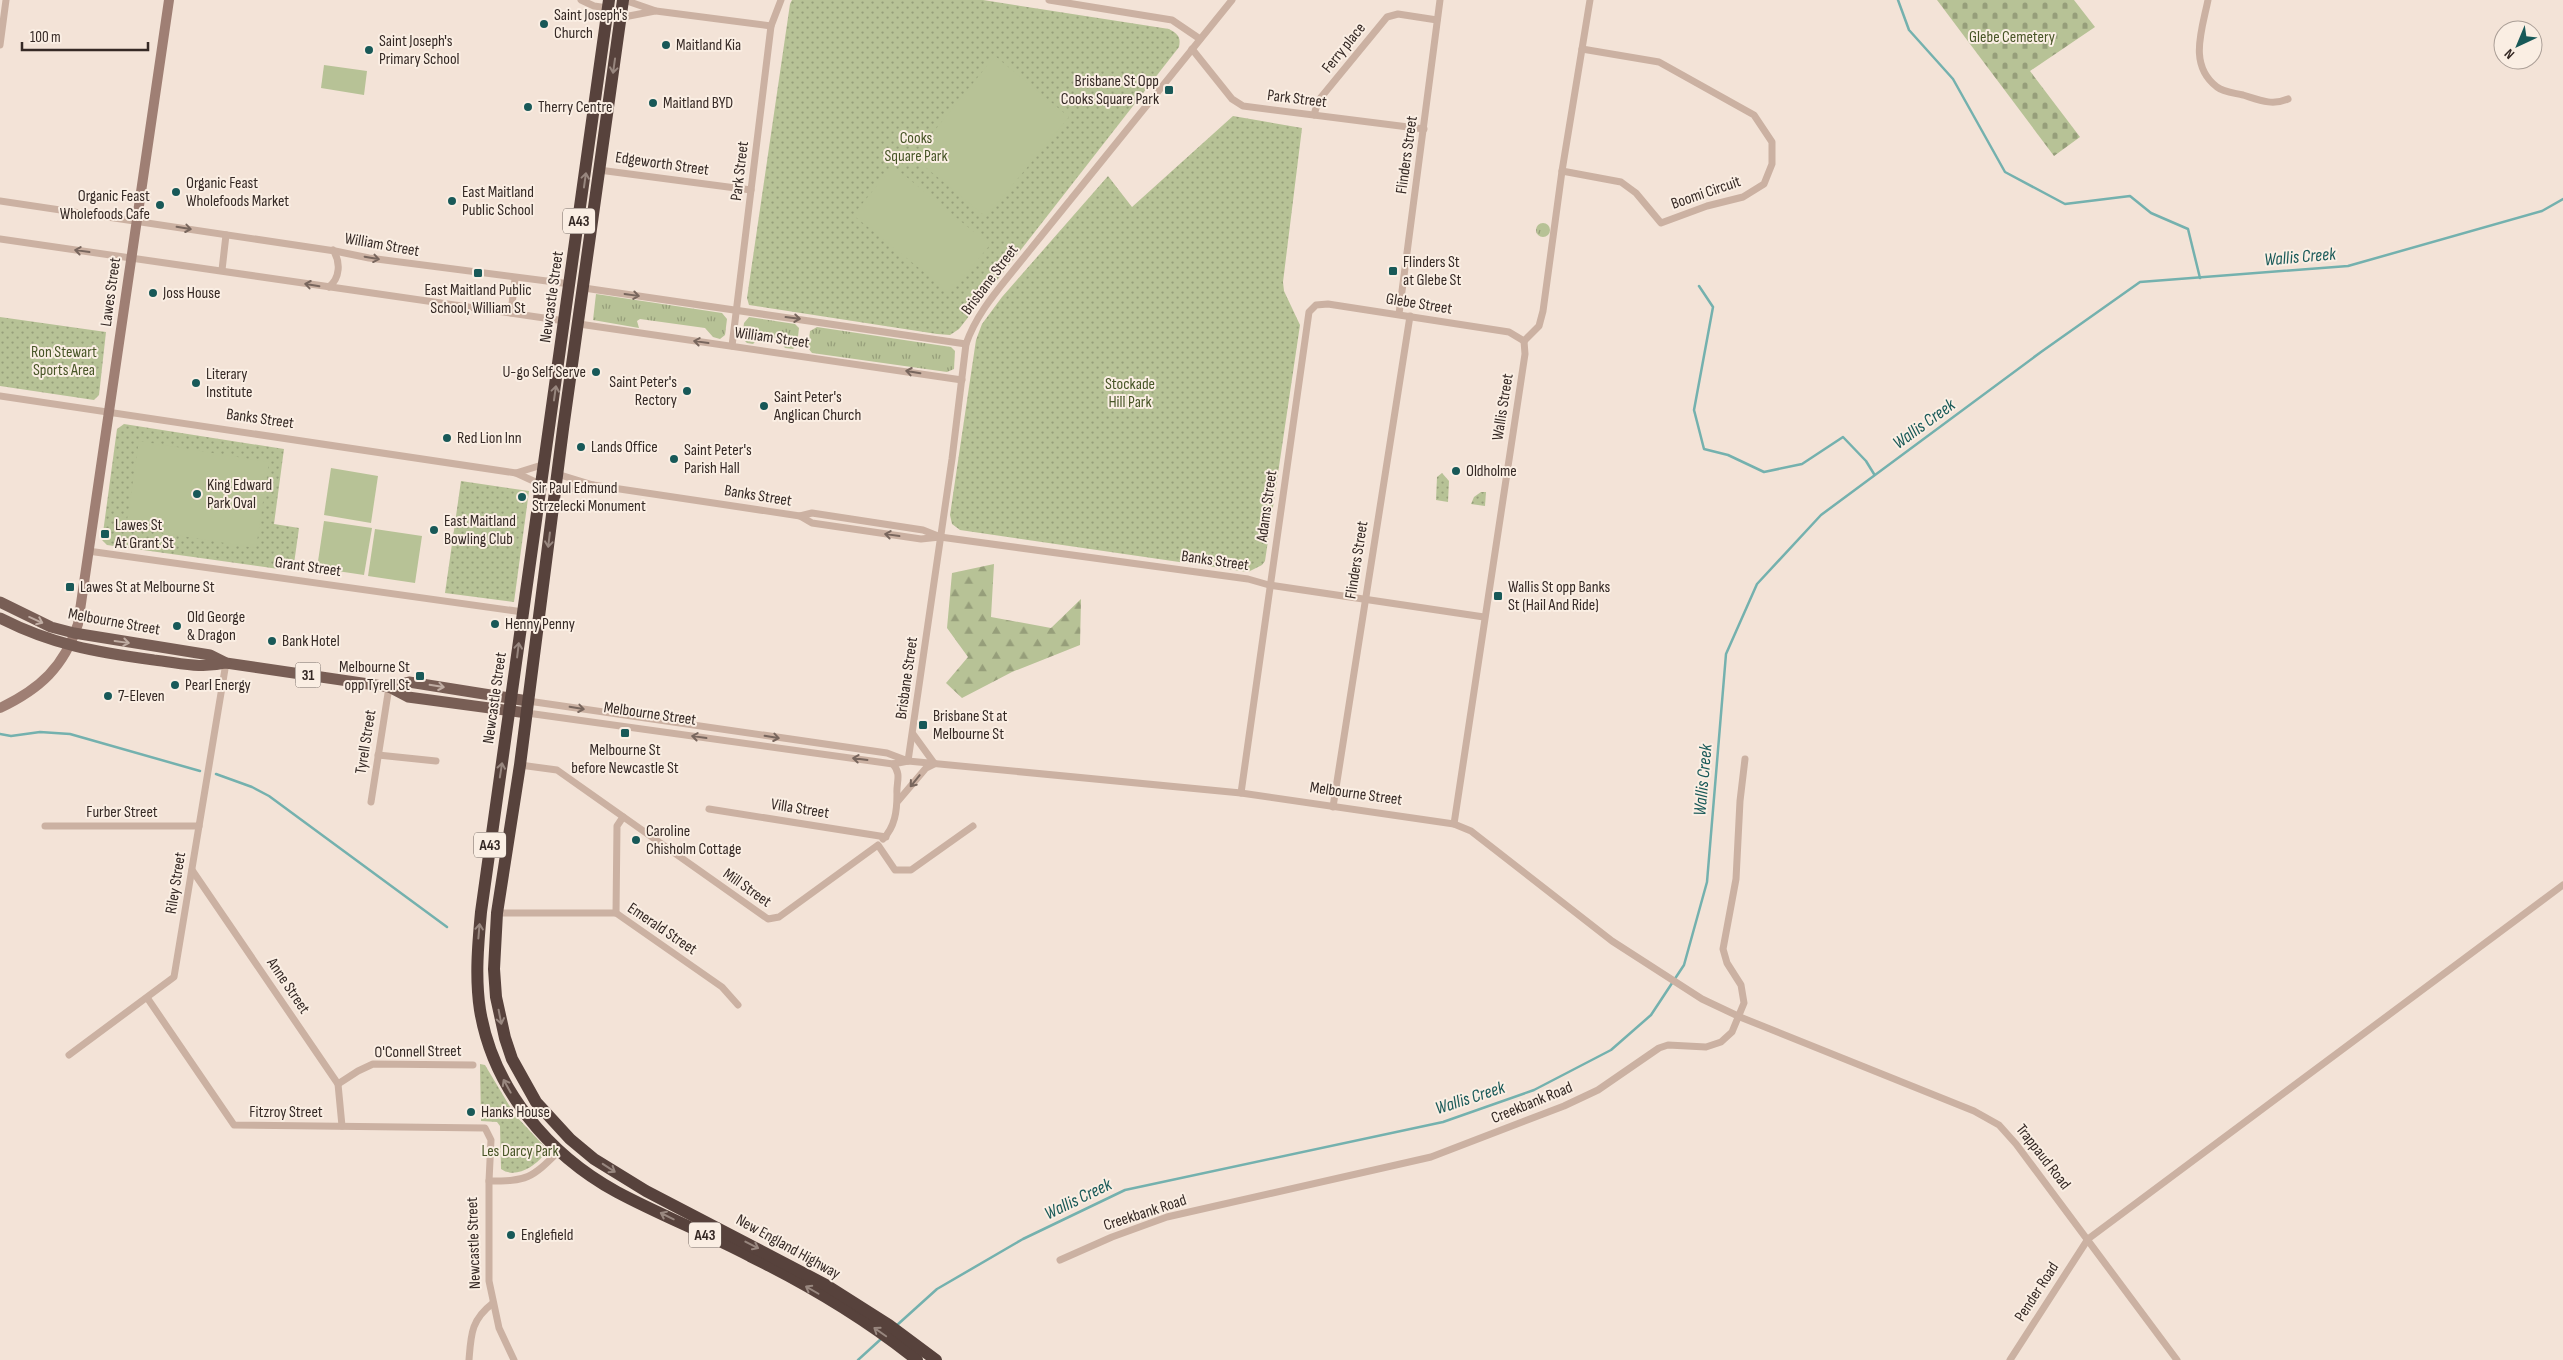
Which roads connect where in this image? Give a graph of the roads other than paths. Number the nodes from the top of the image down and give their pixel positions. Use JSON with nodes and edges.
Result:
{"nodes":[{"id":1,"x":6,"y":0,"type":"edge"},
{"id":2,"x":169,"y":0,"type":"edge"},
{"id":3,"x":581,"y":0,"type":"edge"},
{"id":4,"x":624,"y":0,"type":"edge"},
{"id":5,"x":781,"y":0,"type":"edge"},
{"id":6,"x":1049,"y":0,"type":"edge"},
{"id":7,"x":1232,"y":0,"type":"edge"},
{"id":8,"x":1440,"y":0,"type":"edge"},
{"id":9,"x":1590,"y":0,"type":"edge"},
{"id":10,"x":2208,"y":0,"type":"edge"},
{"id":11,"x":610,"y":3,"type":"edge"},
{"id":12,"x":656,"y":11,"type":"junction"},
{"id":13,"x":1437,"y":20,"type":"junction"},
{"id":14,"x":620,"y":22,"type":"junction"},
{"id":15,"x":771,"y":26,"type":"junction"},
{"id":16,"x":604,"y":38,"type":"junction"},
{"id":17,"x":1200,"y":39,"type":"junction"},
{"id":18,"x":0,"y":45,"type":"edge"},
{"id":19,"x":1582,"y":48,"type":"junction"},
{"id":20,"x":1192,"y":49,"type":"junction"},
{"id":21,"x":2288,"y":99,"type":"dead end"},
{"id":22,"x":1314,"y":115,"type":"junction"},
{"id":23,"x":1424,"y":129,"type":"junction"},
{"id":24,"x":599,"y":170,"type":"junction"},
{"id":25,"x":1562,"y":171,"type":"junction"},
{"id":26,"x":751,"y":190,"type":"junction"},
{"id":27,"x":0,"y":201,"type":"edge"},
{"id":28,"x":136,"y":221,"type":"junction"},
{"id":29,"x":226,"y":235,"type":"junction"},
{"id":30,"x":0,"y":239,"type":"edge"},
{"id":31,"x":333,"y":250,"type":"junction"},
{"id":32,"x":131,"y":257,"type":"junction"},
{"id":33,"x":222,"y":270,"type":"junction"},
{"id":34,"x":516,"y":279,"type":"junction"},
{"id":35,"x":570,"y":284,"type":"junction"},
{"id":36,"x":329,"y":287,"type":"junction"},
{"id":37,"x":584,"y":288,"type":"junction"},
{"id":38,"x":737,"y":310,"type":"junction"},
{"id":39,"x":1309,"y":312,"type":"joint"},
{"id":40,"x":511,"y":313,"type":"junction"},
{"id":41,"x":1399,"y":314,"type":"junction"},
{"id":42,"x":1410,"y":316,"type":"junction"},
{"id":43,"x":565,"y":321,"type":"junction"},
{"id":44,"x":579,"y":324,"type":"junction"},
{"id":45,"x":1524,"y":341,"type":"junction"},
{"id":46,"x":966,"y":344,"type":"junction"},
{"id":47,"x":732,"y":346,"type":"junction"},
{"id":48,"x":962,"y":380,"type":"junction"},
{"id":49,"x":0,"y":396,"type":"edge"},
{"id":50,"x":109,"y":412,"type":"junction"},
{"id":51,"x":544,"y":464,"type":"junction"},
{"id":52,"x":516,"y":473,"type":"junction"},
{"id":53,"x":557,"y":474,"type":"junction"},
{"id":54,"x":542,"y":485,"type":"junction"},
{"id":55,"x":593,"y":485,"type":"junction"},
{"id":56,"x":555,"y":492,"type":"junction"},
{"id":57,"x":940,"y":537,"type":"junction"},
{"id":58,"x":88,"y":551,"type":"junction"},
{"id":59,"x":1270,"y":585,"type":"junction"},
{"id":60,"x":1364,"y":599,"type":"junction"},
{"id":61,"x":0,"y":602,"type":"edge"},
{"id":62,"x":523,"y":612,"type":"junction"},
{"id":63,"x":0,"y":618,"type":"edge"},
{"id":64,"x":1484,"y":618,"type":"junction"},
{"id":65,"x":74,"y":634,"type":"junction"},
{"id":66,"x":70,"y":646,"type":"junction"},
{"id":67,"x":226,"y":663,"type":"junction"},
{"id":68,"x":389,"y":687,"type":"junction"},
{"id":69,"x":511,"y":704,"type":"junction"},
{"id":70,"x":528,"y":707,"type":"junction"},
{"id":71,"x":0,"y":708,"type":"edge"},
{"id":72,"x":913,"y":734,"type":"junction"},
{"id":73,"x":378,"y":755,"type":"junction"},
{"id":74,"x":1745,"y":759,"type":"dead end"},
{"id":75,"x":908,"y":761,"type":"junction"},
{"id":76,"x":436,"y":762,"type":"dead end"},
{"id":77,"x":934,"y":763,"type":"junction"},
{"id":78,"x":893,"y":764,"type":"junction"},
{"id":79,"x":520,"y":765,"type":"junction"},
{"id":80,"x":1241,"y":793,"type":"junction"},
{"id":81,"x":898,"y":801,"type":"junction"},
{"id":82,"x":371,"y":802,"type":"dead end"},
{"id":83,"x":1334,"y":807,"type":"junction"},
{"id":84,"x":710,"y":809,"type":"dead end"},
{"id":85,"x":623,"y":816,"type":"junction"},
{"id":86,"x":1454,"y":824,"type":"junction"},
{"id":87,"x":45,"y":826,"type":"dead end"},
{"id":88,"x":199,"y":826,"type":"junction"},
{"id":89,"x":973,"y":826,"type":"dead end"},
{"id":90,"x":886,"y":837,"type":"junction"},
{"id":91,"x":878,"y":845,"type":"junction"},
{"id":92,"x":192,"y":870,"type":"junction"},
{"id":93,"x":2563,"y":886,"type":"edge"},
{"id":94,"x":481,"y":912,"type":"junction"},
{"id":95,"x":616,"y":913,"type":"junction"},
{"id":96,"x":497,"y":914,"type":"junction"},
{"id":97,"x":148,"y":999,"type":"junction"},
{"id":98,"x":738,"y":1005,"type":"dead end"},
{"id":99,"x":1740,"y":1017,"type":"junction"},
{"id":100,"x":69,"y":1055,"type":"dead end"},
{"id":101,"x":473,"y":1065,"type":"dead end"},
{"id":102,"x":338,"y":1084,"type":"junction"},
{"id":103,"x":342,"y":1126,"type":"junction"},
{"id":104,"x":489,"y":1133,"type":"joint"},
{"id":105,"x":570,"y":1139,"type":"junction"},
{"id":106,"x":558,"y":1151,"type":"junction"},
{"id":107,"x":489,"y":1181,"type":"junction"},
{"id":108,"x":2088,"y":1239,"type":"junction"},
{"id":109,"x":1060,"y":1260,"type":"dead end"},
{"id":110,"x":493,"y":1303,"type":"junction"},
{"id":111,"x":858,"y":1311,"type":"junction"},
{"id":112,"x":909,"y":1347,"type":"junction"},
{"id":113,"x":469,"y":1360,"type":"edge"},
{"id":114,"x":514,"y":1360,"type":"edge"},
{"id":115,"x":917,"y":1360,"type":"edge"},
{"id":116,"x":936,"y":1360,"type":"edge"},
{"id":117,"x":2010,"y":1360,"type":"edge"},
{"id":118,"x":2177,"y":1360,"type":"edge"}],
"edges":[{"from":1,"to":18,"type":"street"},
{"from":2,"to":28,"type":"main road","name":"Lawes Street"},
{"from":3,"to":11,"type":"street"},
{"from":4,"to":12,"type":"street"},
{"from":4,"to":14,"type":"highway","name":"Newcastle Street","number":"A43"},
{"from":4,"to":16,"type":"highway"},
{"from":5,"to":15,"type":"street","name":"Park Street"},
{"from":6,"to":17,"type":"street"},
{"from":7,"to":17,"type":"street","name":"Brisbane Street"},
{"from":8,"to":13,"type":"street","name":"Flinders Street"},
{"from":9,"to":19,"type":"street"},
{"from":10,"to":21,"type":"street"},
{"from":11,"to":16,"type":"highway","name":"Newcastle Street","number":"A43"},
{"from":12,"to":14,"type":"street"},
{"from":12,"to":15,"type":"street"},
{"from":13,"to":22,"type":"street","name":"Ferry place"},
{"from":13,"to":23,"type":"street","name":"Flinders Street"},
{"from":14,"to":24,"type":"highway","name":"Newcastle Street","number":"A43","one_way":true},
{"from":15,"to":26,"type":"street","name":"Park Street"},
{"from":35,"to":16,"type":"highway","name":"Newcastle Street","number":"A43","one_way":true},
{"from":17,"to":20,"type":"street","name":"Brisbane Street"},
{"from":19,"to":25,"type":"street"},
{"from":19,"to":25,"type":"street","name":"Boomi Circuit"},
{"from":20,"to":22,"type":"street","name":"Park Street"},
{"from":20,"to":46,"type":"street","name":"Brisbane Street"},
{"from":22,"to":23,"type":"street","name":"Park Street"},
{"from":23,"to":41,"type":"street","name":"Flinders Street"},
{"from":24,"to":26,"type":"street","name":"Edgeworth Street"},
{"from":24,"to":37,"type":"highway","name":"Newcastle Street","number":"A43"},
{"from":25,"to":45,"type":"street"},
{"from":26,"to":38,"type":"street","name":"Park Street"},
{"from":27,"to":28,"type":"street","name":"William Street"},
{"from":28,"to":29,"type":"street","name":"William Street","one_way":true},
{"from":28,"to":32,"type":"main road","name":"Lawes Street"},
{"from":29,"to":31,"type":"street","name":"William Street"},
{"from":29,"to":33,"type":"street"},
{"from":32,"to":30,"type":"street","one_way":true},
{"from":31,"to":34,"type":"street","name":"William Street","one_way":true},
{"from":31,"to":36,"type":"street","name":"William Street"},
{"from":32,"to":33,"type":"street"},
{"from":32,"to":50,"type":"main road","name":"Lawes Street"},
{"from":36,"to":33,"type":"street","one_way":true},
{"from":34,"to":35,"type":"street","name":"William Street"},
{"from":34,"to":40,"type":"street"},
{"from":35,"to":43,"type":"highway","name":"Newcastle Street","number":"A43"},
{"from":36,"to":40,"type":"street"},
{"from":37,"to":38,"type":"street","name":"William Street","one_way":true},
{"from":37,"to":44,"type":"highway","name":"Newcastle Street","number":"A43"},
{"from":38,"to":46,"type":"street","name":"William Street","one_way":true},
{"from":38,"to":47,"type":"street","name":"Park Street"},
{"from":39,"to":41,"type":"street","name":"Glebe Street"},
{"from":39,"to":59,"type":"street","name":"Adams Street"},
{"from":40,"to":43,"type":"street"},
{"from":41,"to":42,"type":"street","name":"Glebe Street"},
{"from":42,"to":45,"type":"street","name":"Glebe Street"},
{"from":42,"to":60,"type":"street","name":"Flinders Street"},
{"from":51,"to":43,"type":"highway","name":"Newcastle Street","number":"A43","one_way":true},
{"from":47,"to":44,"type":"street","name":"William Street","one_way":true},
{"from":44,"to":53,"type":"highway","name":"Newcastle Street","number":"A43"},
{"from":45,"to":64,"type":"street","name":"Wallis Street"},
{"from":46,"to":48,"type":"street","name":"Brisbane Street"},
{"from":48,"to":47,"type":"street","name":"William Street","one_way":true},
{"from":48,"to":57,"type":"street","name":"Brisbane Street"},
{"from":49,"to":50,"type":"street","name":"Banks Street"},
{"from":50,"to":52,"type":"street","name":"Banks Street"},
{"from":50,"to":58,"type":"main road","name":"Lawes Street"},
{"from":51,"to":52,"type":"street","name":"Banks Street"},
{"from":51,"to":54,"type":"highway","name":"Newcastle Street","number":"A43"},
{"from":52,"to":54,"type":"street","name":"Banks Street"},
{"from":53,"to":54,"type":"highway"},
{"from":53,"to":55,"type":"street","name":"Banks Street"},
{"from":53,"to":56,"type":"highway","name":"Newcastle Street","number":"A43"},
{"from":54,"to":62,"type":"highway","name":"Newcastle Street","number":"A43"},
{"from":55,"to":56,"type":"street","name":"Banks Street"},
{"from":55,"to":57,"type":"street","name":"Banks Street"},
{"from":56,"to":70,"type":"highway","name":"Newcastle Street","number":"A43","one_way":true},
{"from":57,"to":59,"type":"street","name":"Banks Street"},
{"from":57,"to":72,"type":"street","name":"Brisbane Street"},
{"from":58,"to":62,"type":"street","name":"Grant Street"},
{"from":58,"to":65,"type":"main road","name":"Lawes Street"},
{"from":59,"to":60,"type":"street","name":"Banks Street"},
{"from":59,"to":80,"type":"street","name":"Adams Street"},
{"from":60,"to":64,"type":"street","name":"Banks Street"},
{"from":60,"to":83,"type":"street","name":"Flinders Street"},
{"from":61,"to":65,"type":"main road","name":"Melbourne Street","number":"31","one_way":true},
{"from":69,"to":62,"type":"highway","name":"Newcastle Street","number":"A43","one_way":true},
{"from":63,"to":66,"type":"main road","name":"Melbourne Street","number":"31"},
{"from":64,"to":86,"type":"street","name":"Wallis Street"},
{"from":65,"to":66,"type":"main road","name":"Lawes Street"},
{"from":65,"to":67,"type":"main road","name":"Melbourne Street","number":"31","one_way":true},
{"from":66,"to":67,"type":"main road","name":"Melbourne Street","number":"31"},
{"from":66,"to":71,"type":"main road","name":"Lawes Street"},
{"from":67,"to":68,"type":"main road","name":"Melbourne Street","number":"31"},
{"from":67,"to":88,"type":"street","name":"Riley Street"},
{"from":68,"to":69,"type":"main road","name":"Melbourne Street","number":"31"},
{"from":68,"to":73,"type":"street","name":"Tyrell Street"},
{"from":69,"to":70,"type":"main road","name":"Melbourne Street"},
{"from":94,"to":69,"type":"highway","name":"Newcastle Street","number":"A43","one_way":true},
{"from":70,"to":75,"type":"street","name":"Melbourne Street","one_way":true},
{"from":78,"to":70,"type":"street","name":"Melbourne Street","one_way":true},
{"from":70,"to":79,"type":"highway","name":"Newcastle Street","number":"A43"},
{"from":72,"to":75,"type":"street","name":"Brisbane Street"},
{"from":72,"to":77,"type":"street","name":"Brisbane Street"},
{"from":73,"to":76,"type":"street"},
{"from":73,"to":82,"type":"street","name":"Tyrell Street"},
{"from":74,"to":99,"type":"street","name":"Creekbank Road"},
{"from":75,"to":77,"type":"street","name":"Melbourne Street"},
{"from":75,"to":78,"type":"street","name":"Melbourne Street"},
{"from":77,"to":80,"type":"street","name":"Melbourne Street"},
{"from":77,"to":81,"type":"street","one_way":true},
{"from":78,"to":81,"type":"street"},
{"from":79,"to":85,"type":"street","name":"Mill Street"},
{"from":79,"to":96,"type":"highway","name":"Newcastle Street","number":"A43"},
{"from":80,"to":83,"type":"street","name":"Melbourne Street"},
{"from":81,"to":90,"type":"street"},
{"from":83,"to":86,"type":"street","name":"Melbourne Street"},
{"from":84,"to":90,"type":"street","name":"Villa Street"},
{"from":85,"to":91,"type":"street","name":"Mill Street"},
{"from":85,"to":95,"type":"street"},
{"from":86,"to":99,"type":"street","name":"Melbourne Street"},
{"from":87,"to":88,"type":"street","name":"Furber Street"},
{"from":88,"to":92,"type":"street","name":"Riley Street"},
{"from":89,"to":91,"type":"street"},
{"from":90,"to":91,"type":"street"},
{"from":92,"to":97,"type":"street","name":"Riley Street"},
{"from":92,"to":102,"type":"street","name":"Anne Street"},
{"from":93,"to":108,"type":"street"},
{"from":94,"to":96,"type":"highway"},
{"from":106,"to":94,"type":"highway","name":"Newcastle Street","number":"A43","one_way":true},
{"from":95,"to":96,"type":"street","name":"Emerald Street"},
{"from":95,"to":98,"type":"street","name":"Emerald Street"},
{"from":96,"to":105,"type":"highway","name":"Newcastle Street","number":"A43","one_way":true},
{"from":97,"to":100,"type":"street","name":"Riley Street"},
{"from":97,"to":103,"type":"street","name":"Fitzroy Street"},
{"from":99,"to":108,"type":"street","name":"Trappaud Road"},
{"from":99,"to":109,"type":"street","name":"Creekbank Road"},
{"from":101,"to":102,"type":"street","name":"O'Connell Street"},
{"from":102,"to":103,"type":"street","name":"Anne Street"},
{"from":103,"to":104,"type":"street","name":"Fitzroy Street"},
{"from":104,"to":107,"type":"street","name":"Newcastle Street"},
{"from":105,"to":106,"type":"highway"},
{"from":105,"to":111,"type":"highway","name":"New England Highway","number":"A43","one_way":true},
{"from":106,"to":107,"type":"street","name":"Newcastle Street"},
{"from":111,"to":106,"type":"highway","name":"New England Highway","number":"A43","one_way":true},
{"from":107,"to":110,"type":"street","name":"Newcastle Street"},
{"from":108,"to":117,"type":"street","name":"Pender Road"},
{"from":108,"to":118,"type":"street","name":"Trappaud Road"},
{"from":110,"to":113,"type":"street"},
{"from":110,"to":114,"type":"street","name":"Newcastle Street"},
{"from":111,"to":112,"type":"highway","name":"New England Highway","number":"A43"},
{"from":112,"to":115,"type":"highway","name":"New England Highway","number":"A43"},
{"from":112,"to":116,"type":"highway","name":"New England Highway","number":"A43"}]}
